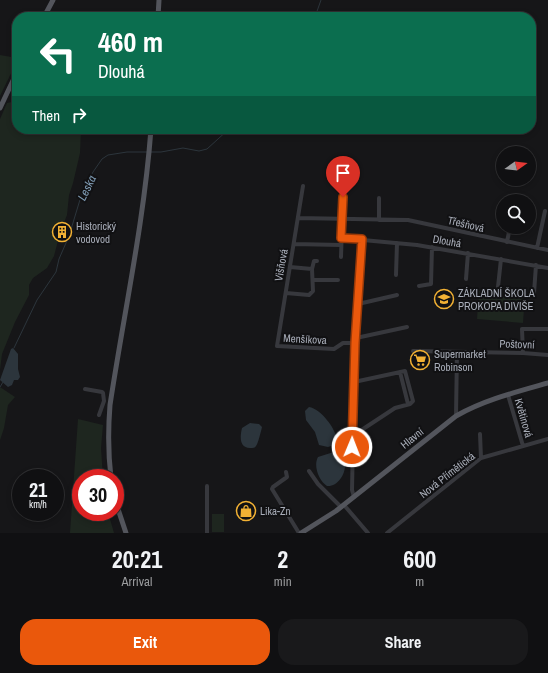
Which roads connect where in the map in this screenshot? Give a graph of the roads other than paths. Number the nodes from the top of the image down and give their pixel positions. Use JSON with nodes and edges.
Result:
{"nodes":[{"id":1,"x":53,"y":0,"type":"edge"},
{"id":2,"x":158,"y":0,"type":"edge"},
{"id":3,"x":47,"y":12,"type":"edge"},
{"id":4,"x":158,"y":12,"type":"edge"},
{"id":5,"x":12,"y":83,"type":"edge"},
{"id":6,"x":0,"y":108,"type":"edge"},
{"id":7,"x":151,"y":134,"type":"edge"},
{"id":8,"x":303,"y":186,"type":"dead end"},
{"id":9,"x":343,"y":197,"type":"dead end"},
{"id":10,"x":379,"y":198,"type":"dead end"},
{"id":11,"x":545,"y":211,"type":"dead end"},
{"id":12,"x":298,"y":218,"type":"junction"},
{"id":13,"x":342,"y":219,"type":"junction"},
{"id":14,"x":379,"y":220,"type":"junction"},
{"id":15,"x":509,"y":234,"type":"edge"},
{"id":16,"x":341,"y":238,"type":"junction"},
{"id":17,"x":362,"y":239,"type":"junction"},
{"id":18,"x":507,"y":242,"type":"junction"},
{"id":19,"x":397,"y":243,"type":"junction"},
{"id":20,"x":294,"y":244,"type":"junction"},
{"id":21,"x":341,"y":245,"type":"junction"},
{"id":22,"x":432,"y":247,"type":"junction"},
{"id":23,"x":538,"y":248,"type":"junction"},
{"id":24,"x":548,"y":250,"type":"edge"},
{"id":25,"x":468,"y":253,"type":"junction"},
{"id":26,"x":341,"y":257,"type":"dead end"},
{"id":27,"x":501,"y":260,"type":"junction"},
{"id":28,"x":317,"y":261,"type":"dead end"},
{"id":29,"x":536,"y":265,"type":"junction"},
{"id":30,"x":290,"y":267,"type":"junction"},
{"id":31,"x":548,"y":268,"type":"edge"},
{"id":32,"x":312,"y":269,"type":"junction"},
{"id":33,"x":396,"y":275,"type":"dead end"},
{"id":34,"x":466,"y":279,"type":"dead end"},
{"id":35,"x":314,"y":280,"type":"junction"},
{"id":36,"x":338,"y":280,"type":"dead end"},
{"id":37,"x":419,"y":286,"type":"dead end"},
{"id":38,"x":498,"y":287,"type":"dead end"},
{"id":39,"x":286,"y":293,"type":"junction"},
{"id":40,"x":534,"y":293,"type":"dead end"},
{"id":41,"x":397,"y":295,"type":"dead end"},
{"id":42,"x":358,"y":304,"type":"junction"},
{"id":43,"x":407,"y":326,"type":"dead end"},
{"id":44,"x":548,"y":329,"type":"edge"},
{"id":45,"x":355,"y":340,"type":"junction"},
{"id":46,"x":277,"y":346,"type":"joint"},
{"id":47,"x":413,"y":351,"type":"dead end"},
{"id":48,"x":457,"y":352,"type":"junction"},
{"id":49,"x":523,"y":353,"type":"junction"},
{"id":50,"x":548,"y":355,"type":"edge"},
{"id":51,"x":354,"y":382,"type":"junction"},
{"id":52,"x":548,"y":383,"type":"edge"},
{"id":53,"x":85,"y":389,"type":"dead end"},
{"id":54,"x":508,"y":395,"type":"junction"},
{"id":55,"x":99,"y":415,"type":"dead end"},
{"id":56,"x":456,"y":416,"type":"junction"},
{"id":57,"x":353,"y":433,"type":"junction"},
{"id":58,"x":480,"y":434,"type":"dead end"},
{"id":59,"x":548,"y":439,"type":"edge"},
{"id":60,"x":523,"y":446,"type":"junction"},
{"id":61,"x":481,"y":458,"type":"junction"},
{"id":62,"x":110,"y":469,"type":"edge"},
{"id":63,"x":308,"y":471,"type":"dead end"},
{"id":64,"x":286,"y":472,"type":"dead end"},
{"id":65,"x":207,"y":486,"type":"dead end"},
{"id":66,"x":354,"y":497,"type":"junction"},
{"id":67,"x":343,"y":506,"type":"junction"},
{"id":68,"x":119,"y":521,"type":"edge"},
{"id":69,"x":124,"y":533,"type":"edge"},
{"id":70,"x":207,"y":533,"type":"edge"},
{"id":71,"x":300,"y":533,"type":"edge"},
{"id":72,"x":368,"y":533,"type":"edge"},
{"id":73,"x":387,"y":533,"type":"edge"}],
"edges":[{"from":1,"to":3,"type":"main road"},
{"from":2,"to":4,"type":"main road"},
{"from":5,"to":6,"type":"main road"},
{"from":7,"to":62,"type":"main road"},
{"from":8,"to":12,"type":"street","name":"Višňová"},
{"from":9,"to":13,"type":"street"},
{"from":10,"to":14,"type":"street"},
{"from":11,"to":23,"type":"street"},
{"from":12,"to":13,"type":"street","name":"Třešňová"},
{"from":12,"to":20,"type":"street","name":"Višňová"},
{"from":13,"to":14,"type":"street","name":"Třešňová"},
{"from":13,"to":16,"type":"street"},
{"from":14,"to":18,"type":"street","name":"Třešňová"},
{"from":15,"to":18,"type":"street"},
{"from":16,"to":17,"type":"street","name":"Dlouhá"},
{"from":16,"to":21,"type":"street"},
{"from":17,"to":19,"type":"street","name":"Dlouhá"},
{"from":17,"to":42,"type":"street"},
{"from":18,"to":23,"type":"street","name":"Třešňová"},
{"from":19,"to":22,"type":"street","name":"Dlouhá"},
{"from":19,"to":33,"type":"street"},
{"from":20,"to":21,"type":"street"},
{"from":20,"to":30,"type":"street","name":"Višňová"},
{"from":21,"to":26,"type":"street"},
{"from":22,"to":25,"type":"street","name":"Dlouhá"},
{"from":22,"to":37,"type":"street"},
{"from":23,"to":24,"type":"street","name":"Třešňová"},
{"from":25,"to":27,"type":"street","name":"Dlouhá"},
{"from":25,"to":34,"type":"street"},
{"from":27,"to":29,"type":"street","name":"Dlouhá"},
{"from":27,"to":38,"type":"street"},
{"from":28,"to":32,"type":"street"},
{"from":29,"to":31,"type":"street","name":"Dlouhá"},
{"from":29,"to":40,"type":"street"},
{"from":30,"to":32,"type":"street"},
{"from":30,"to":39,"type":"street","name":"Višňová"},
{"from":32,"to":35,"type":"street"},
{"from":35,"to":36,"type":"street"},
{"from":35,"to":39,"type":"street"},
{"from":39,"to":46,"type":"street","name":"Višňová"},
{"from":41,"to":42,"type":"street"},
{"from":42,"to":45,"type":"street"},
{"from":43,"to":45,"type":"street","name":"Menšíkova"},
{"from":44,"to":49,"type":"street"},
{"from":45,"to":46,"type":"street","name":"Menšíkova"},
{"from":45,"to":51,"type":"street"},
{"from":47,"to":48,"type":"street","name":"Poštovní"},
{"from":48,"to":49,"type":"street","name":"Poštovní"},
{"from":48,"to":56,"type":"street"},
{"from":49,"to":50,"type":"street","name":"Poštovní"},
{"from":51,"to":57,"type":"street"},
{"from":51,"to":57,"type":"street"},
{"from":52,"to":54,"type":"main road","name":"Hlavní"},
{"from":53,"to":55,"type":"street"},
{"from":54,"to":56,"type":"main road","name":"Hlavní"},
{"from":54,"to":60,"type":"street","name":"Květinová"},
{"from":56,"to":66,"type":"main road","name":"Hlavní"},
{"from":57,"to":66,"type":"street"},
{"from":58,"to":61,"type":"street"},
{"from":59,"to":60,"type":"street","name":"Nová Přímětická"},
{"from":60,"to":61,"type":"street","name":"Nová Přímětická"},
{"from":61,"to":73,"type":"street","name":"Nová Přímětická"},
{"from":63,"to":67,"type":"street"},
{"from":64,"to":71,"type":"street"},
{"from":65,"to":70,"type":"street"},
{"from":66,"to":67,"type":"main road","name":"Hlavní"},
{"from":67,"to":71,"type":"main road","name":"Hlavní"},
{"from":67,"to":72,"type":"street"},
{"from":68,"to":69,"type":"main road"}]}
